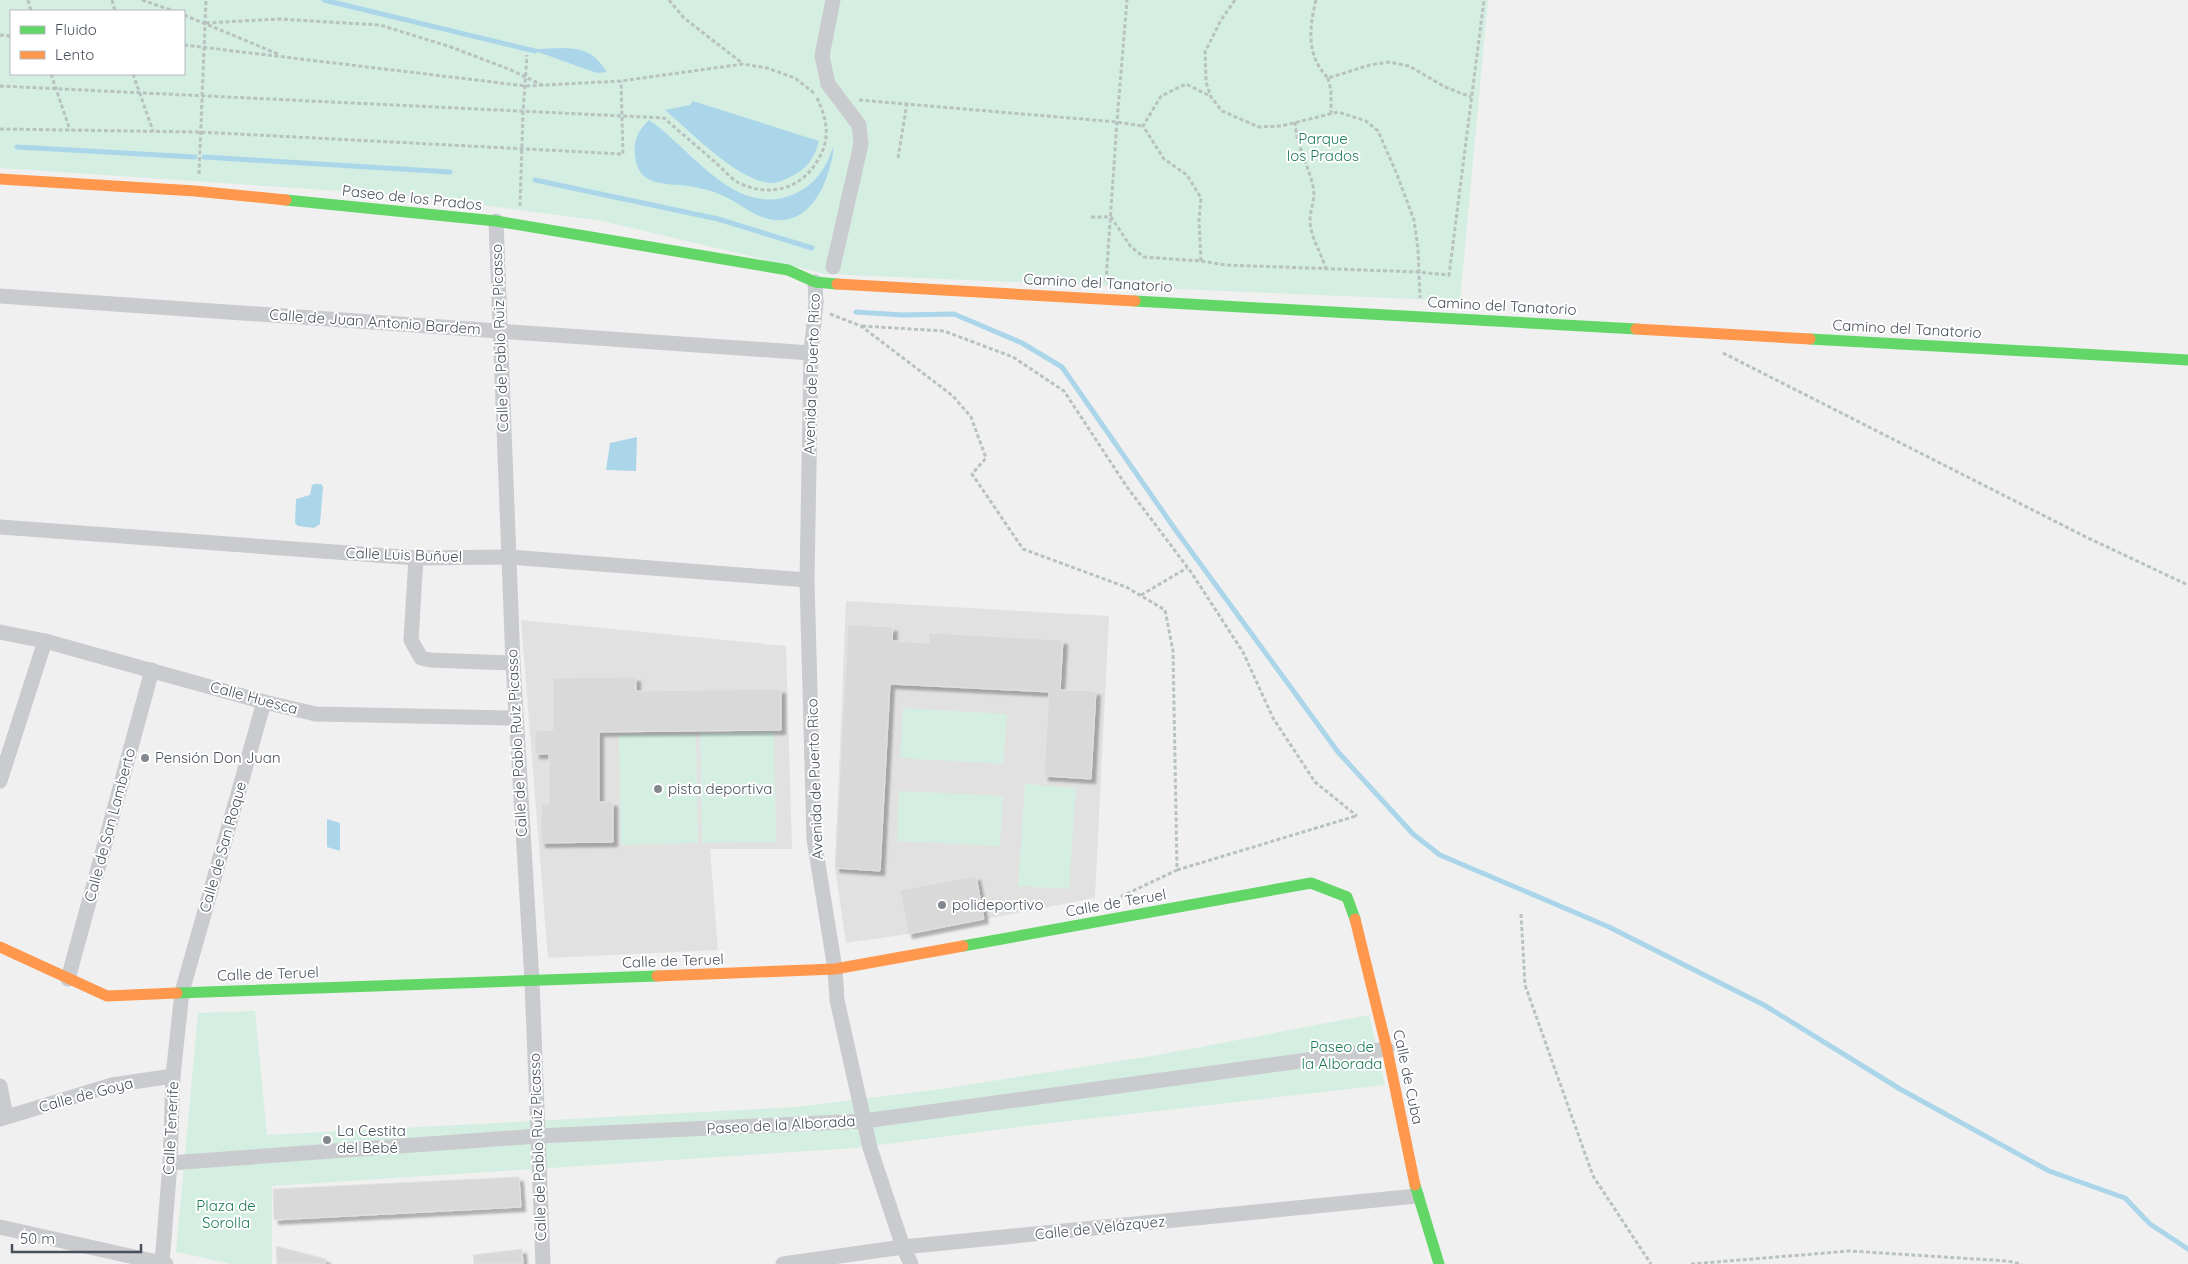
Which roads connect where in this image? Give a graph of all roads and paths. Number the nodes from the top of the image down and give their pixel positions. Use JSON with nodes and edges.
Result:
{"nodes":[{"id":1,"x":142,"y":0,"type":"edge"},
{"id":2,"x":206,"y":0,"type":"edge"},
{"id":3,"x":669,"y":0,"type":"edge"},
{"id":4,"x":833,"y":0,"type":"edge"},
{"id":5,"x":1127,"y":0,"type":"edge"},
{"id":6,"x":1235,"y":0,"type":"edge"},
{"id":7,"x":1316,"y":0,"type":"edge"},
{"id":8,"x":1484,"y":0,"type":"edge"},
{"id":9,"x":171,"y":10,"type":"edge"},
{"id":10,"x":185,"y":15,"type":"edge"},
{"id":11,"x":206,"y":23,"type":"junction"},
{"id":12,"x":185,"y":45,"type":"edge"},
{"id":13,"x":206,"y":46,"type":"junction"},
{"id":14,"x":527,"y":55,"type":"dead end"},
{"id":15,"x":281,"y":56,"type":"junction"},
{"id":16,"x":743,"y":64,"type":"junction"},
{"id":17,"x":51,"y":75,"type":"edge"},
{"id":18,"x":133,"y":75,"type":"edge"},
{"id":19,"x":527,"y":76,"type":"junction"},
{"id":20,"x":1328,"y":78,"type":"junction"},
{"id":21,"x":621,"y":81,"type":"junction"},
{"id":22,"x":0,"y":86,"type":"edge"},
{"id":23,"x":526,"y":86,"type":"junction"},
{"id":24,"x":544,"y":86,"type":"junction"},
{"id":25,"x":56,"y":89,"type":"junction"},
{"id":26,"x":140,"y":93,"type":"junction"},
{"id":27,"x":816,"y":95,"type":"junction"},
{"id":28,"x":202,"y":96,"type":"junction"},
{"id":29,"x":1211,"y":96,"type":"junction"},
{"id":30,"x":1472,"y":97,"type":"junction"},
{"id":31,"x":839,"y":98,"type":"junction"},
{"id":32,"x":908,"y":103,"type":"junction"},
{"id":33,"x":523,"y":112,"type":"junction"},
{"id":34,"x":1331,"y":114,"type":"junction"},
{"id":35,"x":622,"y":116,"type":"junction"},
{"id":36,"x":1117,"y":122,"type":"junction"},
{"id":37,"x":1295,"y":122,"type":"junction"},
{"id":38,"x":1143,"y":126,"type":"junction"},
{"id":39,"x":0,"y":129,"type":"edge"},
{"id":40,"x":70,"y":130,"type":"junction"},
{"id":41,"x":153,"y":131,"type":"junction"},
{"id":42,"x":200,"y":132,"type":"junction"},
{"id":43,"x":522,"y":148,"type":"junction"},
{"id":44,"x":898,"y":158,"type":"dead end"},
{"id":45,"x":199,"y":178,"type":"dead end"},
{"id":46,"x":0,"y":179,"type":"edge"},
{"id":47,"x":519,"y":213,"type":"dead end"},
{"id":48,"x":1091,"y":217,"type":"dead end"},
{"id":49,"x":1111,"y":217,"type":"junction"},
{"id":50,"x":496,"y":221,"type":"junction"},
{"id":51,"x":1201,"y":261,"type":"junction"},
{"id":52,"x":833,"y":267,"type":"dead end"},
{"id":53,"x":1326,"y":268,"type":"junction"},
{"id":54,"x":1418,"y":272,"type":"junction"},
{"id":55,"x":815,"y":282,"type":"junction"},
{"id":56,"x":0,"y":296,"type":"edge"},
{"id":57,"x":1105,"y":299,"type":"junction"},
{"id":58,"x":830,"y":314,"type":"dead end"},
{"id":59,"x":1421,"y":317,"type":"junction"},
{"id":60,"x":861,"y":326,"type":"junction"},
{"id":61,"x":500,"y":331,"type":"junction"},
{"id":62,"x":1715,"y":349,"type":"dead end"},
{"id":63,"x":811,"y":353,"type":"junction"},
{"id":64,"x":2188,"y":360,"type":"edge"},
{"id":65,"x":0,"y":527,"type":"edge"},
{"id":66,"x":509,"y":557,"type":"junction"},
{"id":67,"x":416,"y":558,"type":"junction"},
{"id":68,"x":1188,"y":568,"type":"junction"},
{"id":69,"x":808,"y":580,"type":"junction"},
{"id":70,"x":2188,"y":585,"type":"edge"},
{"id":71,"x":1140,"y":595,"type":"junction"},
{"id":72,"x":0,"y":632,"type":"edge"},
{"id":73,"x":45,"y":641,"type":"junction"},
{"id":74,"x":512,"y":663,"type":"junction"},
{"id":75,"x":152,"y":670,"type":"junction"},
{"id":76,"x":264,"y":702,"type":"junction"},
{"id":77,"x":515,"y":718,"type":"junction"},
{"id":78,"x":0,"y":781,"type":"edge"},
{"id":79,"x":1177,"y":870,"type":"junction"},
{"id":80,"x":1346,"y":897,"type":"joint"},
{"id":81,"x":1116,"y":900,"type":"dead end"},
{"id":82,"x":1521,"y":914,"type":"dead end"},
{"id":83,"x":0,"y":947,"type":"edge"},
{"id":84,"x":835,"y":970,"type":"junction"},
{"id":85,"x":68,"y":979,"type":"junction"},
{"id":86,"x":532,"y":981,"type":"junction"},
{"id":87,"x":182,"y":992,"type":"junction"},
{"id":88,"x":1387,"y":1049,"type":"junction"},
{"id":89,"x":174,"y":1076,"type":"junction"},
{"id":90,"x":0,"y":1086,"type":"edge"},
{"id":91,"x":3,"y":1118,"type":"edge"},
{"id":92,"x":864,"y":1122,"type":"junction"},
{"id":93,"x":538,"y":1136,"type":"junction"},
{"id":94,"x":170,"y":1163,"type":"junction"},
{"id":95,"x":1418,"y":1196,"type":"junction"},
{"id":96,"x":0,"y":1226,"type":"edge"},
{"id":97,"x":903,"y":1248,"type":"junction"},
{"id":98,"x":163,"y":1264,"type":"edge"},
{"id":99,"x":543,"y":1264,"type":"edge"},
{"id":100,"x":783,"y":1264,"type":"edge"},
{"id":101,"x":911,"y":1264,"type":"edge"},
{"id":102,"x":1439,"y":1264,"type":"edge"},
{"id":103,"x":1651,"y":1264,"type":"edge"},
{"id":104,"x":1691,"y":1264,"type":"edge"},
{"id":105,"x":2022,"y":1264,"type":"edge"}],
"edges":[{"from":1,"to":9,"type":"path"},
{"from":2,"to":11,"type":"path"},
{"from":3,"to":16,"type":"path"},
{"from":4,"to":31,"type":"street"},
{"from":5,"to":36,"type":"path"},
{"from":6,"to":29,"type":"path"},
{"from":7,"to":20,"type":"path"},
{"from":8,"to":30,"type":"path"},
{"from":10,"to":11,"type":"path"},
{"from":11,"to":13,"type":"path"},
{"from":11,"to":15,"type":"path"},
{"from":11,"to":19,"type":"path"},
{"from":12,"to":13,"type":"path"},
{"from":13,"to":15,"type":"path"},
{"from":13,"to":28,"type":"path"},
{"from":14,"to":19,"type":"path"},
{"from":15,"to":23,"type":"path"},
{"from":16,"to":21,"type":"path"},
{"from":16,"to":27,"type":"path"},
{"from":17,"to":25,"type":"path"},
{"from":18,"to":26,"type":"path"},
{"from":19,"to":23,"type":"path"},
{"from":19,"to":24,"type":"path"},
{"from":20,"to":30,"type":"path"},
{"from":20,"to":34,"type":"path"},
{"from":21,"to":24,"type":"path"},
{"from":21,"to":35,"type":"path"},
{"from":22,"to":25,"type":"path"},
{"from":23,"to":24,"type":"path"},
{"from":23,"to":33,"type":"path"},
{"from":25,"to":26,"type":"path"},
{"from":25,"to":40,"type":"path"},
{"from":26,"to":28,"type":"path"},
{"from":26,"to":41,"type":"path"},
{"from":27,"to":31,"type":"path"},
{"from":27,"to":35,"type":"path"},
{"from":28,"to":33,"type":"path"},
{"from":28,"to":42,"type":"path"},
{"from":29,"to":37,"type":"path"},
{"from":29,"to":38,"type":"path"},
{"from":30,"to":54,"type":"path"},
{"from":31,"to":32,"type":"path"},
{"from":31,"to":52,"type":"street"},
{"from":32,"to":36,"type":"path"},
{"from":32,"to":44,"type":"path"},
{"from":33,"to":35,"type":"path"},
{"from":33,"to":43,"type":"path"},
{"from":34,"to":37,"type":"path"},
{"from":34,"to":54,"type":"path"},
{"from":35,"to":43,"type":"path"},
{"from":36,"to":38,"type":"path"},
{"from":36,"to":49,"type":"path"},
{"from":37,"to":53,"type":"path"},
{"from":38,"to":51,"type":"path"},
{"from":39,"to":40,"type":"path"},
{"from":40,"to":41,"type":"path"},
{"from":41,"to":42,"type":"path"},
{"from":42,"to":43,"type":"path"},
{"from":42,"to":45,"type":"path"},
{"from":43,"to":47,"type":"path"},
{"from":46,"to":50,"type":"street","name":"Paseo de los Prados"},
{"from":48,"to":49,"type":"path"},
{"from":49,"to":51,"type":"path"},
{"from":49,"to":57,"type":"path"},
{"from":50,"to":55,"type":"street","name":"Paseo de los Prados"},
{"from":50,"to":61,"type":"street","name":"Calle de Pablo Ruiz Picasso"},
{"from":51,"to":53,"type":"path"},
{"from":53,"to":54,"type":"path"},
{"from":54,"to":59,"type":"path"},
{"from":55,"to":57,"type":"street","name":"Camino del Tanatorio"},
{"from":55,"to":63,"type":"street","name":"Avenida de Puerto Rico"},
{"from":56,"to":61,"type":"street","name":"Calle de Juan Antonio Bardem"},
{"from":57,"to":59,"type":"street","name":"Camino del Tanatorio"},
{"from":58,"to":60,"type":"path"},
{"from":59,"to":64,"type":"street","name":"Camino del Tanatorio"},
{"from":60,"to":68,"type":"path"},
{"from":60,"to":71,"type":"path"},
{"from":61,"to":63,"type":"street","name":"Calle de Juan Antonio Bardem"},
{"from":61,"to":66,"type":"street","name":"Calle de Pablo Ruiz Picasso"},
{"from":62,"to":70,"type":"path"},
{"from":63,"to":69,"type":"street","name":"Avenida de Puerto Rico"},
{"from":65,"to":67,"type":"street","name":"Calle Luis Buñuel"},
{"from":66,"to":67,"type":"street","name":"Calle Luis Buñuel"},
{"from":66,"to":69,"type":"street","name":"Calle Luis Buñuel"},
{"from":66,"to":74,"type":"street","name":"Calle de Pablo Ruiz Picasso"},
{"from":67,"to":74,"type":"street"},
{"from":68,"to":71,"type":"path"},
{"from":68,"to":79,"type":"path"},
{"from":69,"to":84,"type":"street","name":"Avenida de Puerto Rico"},
{"from":71,"to":79,"type":"path"},
{"from":72,"to":73,"type":"street","name":"Calle Huesca"},
{"from":73,"to":75,"type":"street","name":"Calle Huesca"},
{"from":73,"to":78,"type":"street"},
{"from":74,"to":77,"type":"street","name":"Calle de Pablo Ruiz Picasso"},
{"from":75,"to":76,"type":"street","name":"Calle Huesca"},
{"from":75,"to":85,"type":"street","name":"Calle de San Lamberto"},
{"from":76,"to":77,"type":"street","name":"Calle Huesca"},
{"from":76,"to":87,"type":"street","name":"Calle de San Roque"},
{"from":77,"to":86,"type":"street","name":"Calle de Pablo Ruiz Picasso"},
{"from":79,"to":81,"type":"path"},
{"from":80,"to":84,"type":"street","name":"Calle de Teruel"},
{"from":80,"to":88,"type":"street","name":"Calle de Cuba"},
{"from":82,"to":103,"type":"path"},
{"from":83,"to":85,"type":"street","name":"Calle de Teruel"},
{"from":84,"to":86,"type":"street","name":"Calle de Teruel"},
{"from":84,"to":92,"type":"street","name":"Avenida de Puerto Rico"},
{"from":85,"to":87,"type":"street","name":"Calle de Teruel"},
{"from":86,"to":87,"type":"street","name":"Calle de Teruel"},
{"from":86,"to":93,"type":"street","name":"Calle de Pablo Ruiz Picasso"},
{"from":87,"to":89,"type":"street","name":"Calle Tenerife"},
{"from":88,"to":92,"type":"street","name":"Paseo de la Alborada"},
{"from":88,"to":95,"type":"street","name":"Calle de Cuba"},
{"from":89,"to":91,"type":"street","name":"Calle de Goya"},
{"from":89,"to":94,"type":"street","name":"Calle Tenerife"},
{"from":90,"to":91,"type":"street"},
{"from":92,"to":93,"type":"street","name":"Paseo de la Alborada"},
{"from":92,"to":97,"type":"street","name":"Avenida de Puerto Rico"},
{"from":93,"to":94,"type":"street","name":"Paseo de la Alborada"},
{"from":93,"to":99,"type":"street","name":"Calle de Pablo Ruiz Picasso"},
{"from":94,"to":98,"type":"street","name":"Calle Tenerife"},
{"from":95,"to":97,"type":"street","name":"Calle de Velázquez"},
{"from":95,"to":102,"type":"street","name":"Calle de Cuba"},
{"from":96,"to":98,"type":"street"},
{"from":97,"to":100,"type":"street","name":"Calle de Velázquez"},
{"from":97,"to":101,"type":"street","name":"Avenida de Puerto Rico"},
{"from":104,"to":105,"type":"path"}]}
